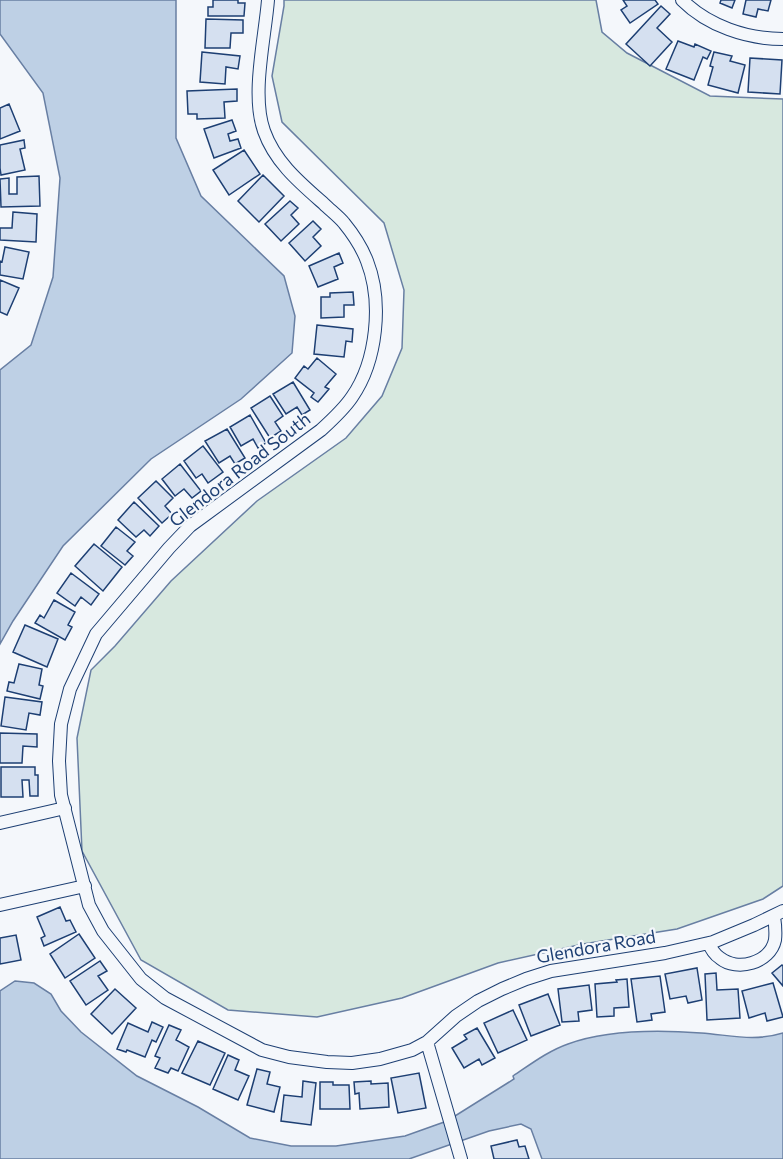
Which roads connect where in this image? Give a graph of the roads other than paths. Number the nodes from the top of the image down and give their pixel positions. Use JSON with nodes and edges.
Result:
{"nodes":[{"id":1,"x":268,"y":0,"type":"edge"},
{"id":2,"x":682,"y":0,"type":"edge"},
{"id":3,"x":783,"y":39,"type":"edge"},
{"id":4,"x":65,"y":808,"type":"junction"},
{"id":5,"x":0,"y":823,"type":"edge"},
{"id":6,"x":84,"y":886,"type":"junction"},
{"id":7,"x":0,"y":905,"type":"edge"},
{"id":8,"x":778,"y":913,"type":"edge"},
{"id":9,"x":709,"y":943,"type":"junction"},
{"id":10,"x":427,"y":1042,"type":"junction"},
{"id":11,"x":461,"y":1159,"type":"edge"}],
"edges":[{"from":1,"to":4,"type":"street","name":"Glendora Road South"},
{"from":2,"to":3,"type":"street"},
{"from":4,"to":5,"type":"street"},
{"from":4,"to":6,"type":"street","name":"Glendora Road South"},
{"from":6,"to":7,"type":"street"},
{"from":6,"to":10,"type":"street","name":"Glendora Road South"},
{"from":8,"to":9,"type":"street","name":"Glendora Road"},
{"from":8,"to":9,"type":"street"},
{"from":9,"to":10,"type":"street","name":"Glendora Road"},
{"from":10,"to":11,"type":"street"}]}
